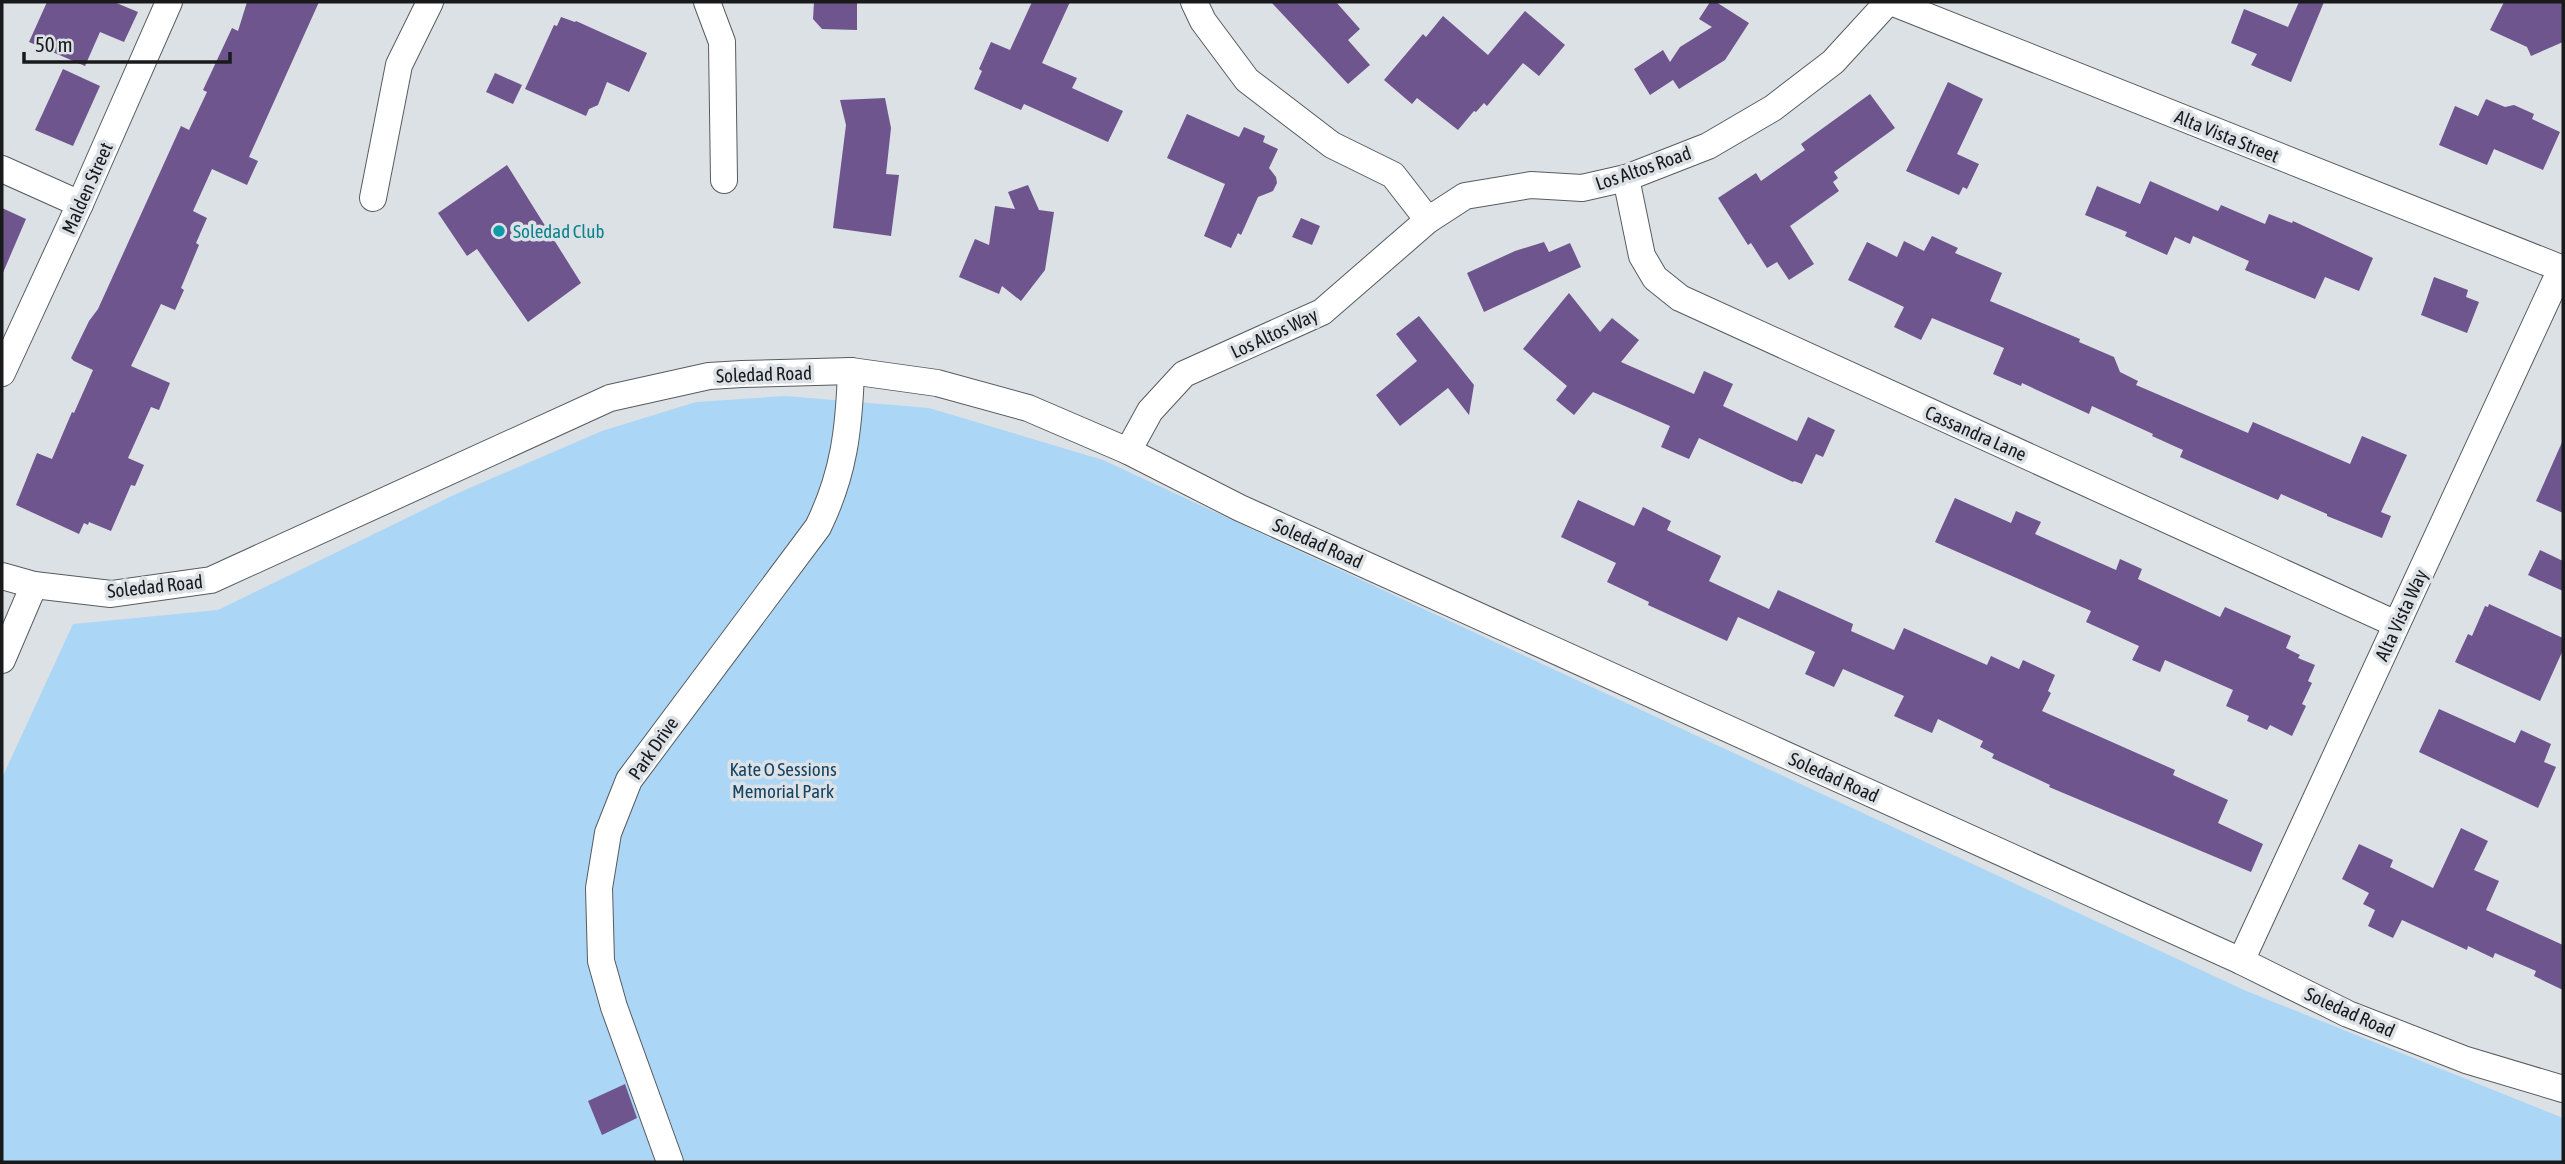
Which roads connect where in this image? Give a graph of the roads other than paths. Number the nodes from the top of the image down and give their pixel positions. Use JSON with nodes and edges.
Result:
{"nodes":[{"id":1,"x":169,"y":2,"type":"edge"},
{"id":2,"x":430,"y":2,"type":"edge"},
{"id":3,"x":707,"y":2,"type":"edge"},
{"id":4,"x":1195,"y":2,"type":"edge"},
{"id":5,"x":1889,"y":2,"type":"edge"},
{"id":6,"x":2,"y":169,"type":"edge"},
{"id":7,"x":1626,"y":178,"type":"junction"},
{"id":8,"x":724,"y":180,"type":"dead end"},
{"id":9,"x":373,"y":198,"type":"dead end"},
{"id":10,"x":80,"y":205,"type":"junction"},
{"id":11,"x":1428,"y":219,"type":"junction"},
{"id":12,"x":2562,"y":269,"type":"edge"},
{"id":13,"x":851,"y":371,"type":"junction"},
{"id":14,"x":2,"y":373,"type":"edge"},
{"id":15,"x":1128,"y":451,"type":"junction"},
{"id":16,"x":2,"y":576,"type":"edge"},
{"id":17,"x":34,"y":585,"type":"junction"},
{"id":18,"x":2396,"y":624,"type":"junction"},
{"id":19,"x":2,"y":660,"type":"edge"},
{"id":20,"x":2241,"y":961,"type":"junction"},
{"id":21,"x":2563,"y":1089,"type":"edge"},
{"id":22,"x":670,"y":1162,"type":"edge"}],
"edges":[{"from":1,"to":10,"type":"street","name":"Malden Street"},
{"from":2,"to":9,"type":"street"},
{"from":3,"to":8,"type":"street"},
{"from":4,"to":11,"type":"street"},
{"from":5,"to":7,"type":"street","name":"Los Altos Road"},
{"from":5,"to":12,"type":"street","name":"Alta Vista Street"},
{"from":6,"to":10,"type":"street"},
{"from":7,"to":11,"type":"street","name":"Los Altos Road"},
{"from":7,"to":18,"type":"street","name":"Cassandra Lane"},
{"from":10,"to":14,"type":"street","name":"Malden Street"},
{"from":11,"to":15,"type":"street","name":"Los Altos Way"},
{"from":12,"to":18,"type":"street","name":"Alta Vista Way"},
{"from":13,"to":15,"type":"street","name":"Soledad Road"},
{"from":13,"to":17,"type":"street","name":"Soledad Road"},
{"from":13,"to":22,"type":"street","name":"Park Drive"},
{"from":15,"to":20,"type":"street","name":"Soledad Road"},
{"from":16,"to":17,"type":"street","name":"Soledad Road"},
{"from":17,"to":19,"type":"street"},
{"from":18,"to":20,"type":"street","name":"Alta Vista Way"},
{"from":20,"to":21,"type":"street","name":"Soledad Road"}]}
